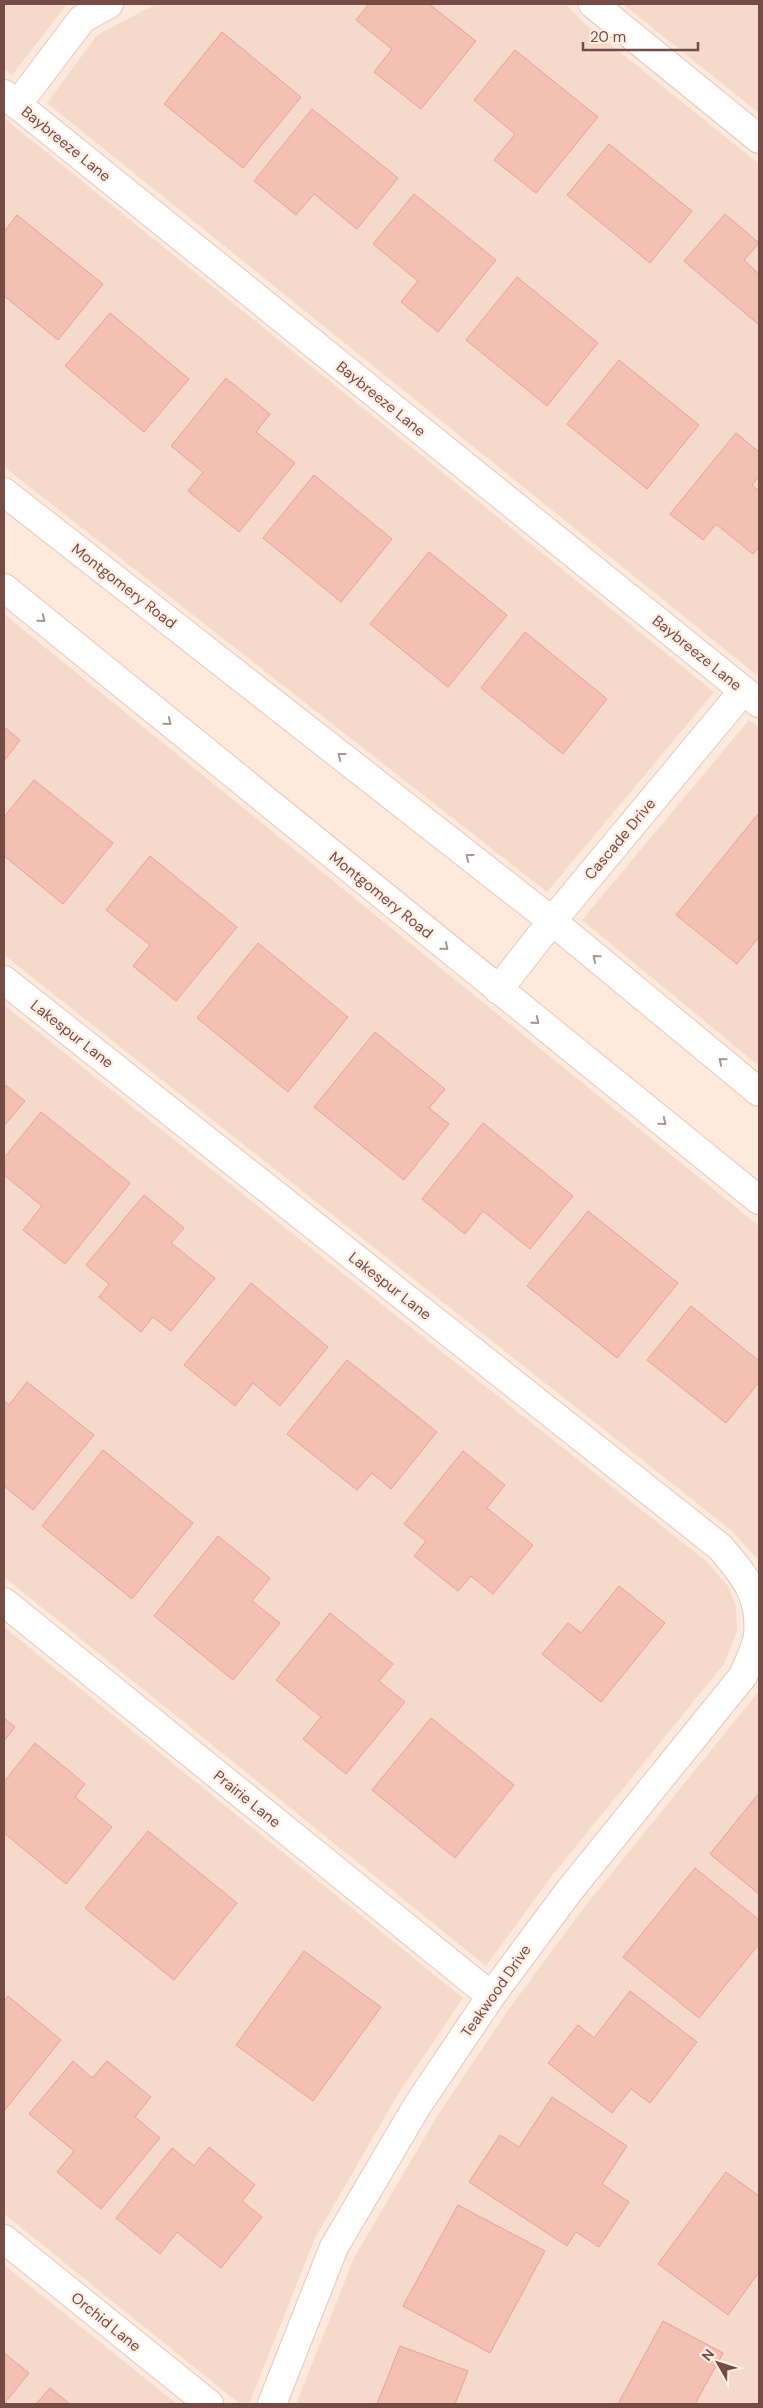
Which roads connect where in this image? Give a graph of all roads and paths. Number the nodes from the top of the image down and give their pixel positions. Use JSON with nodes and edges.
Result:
{"nodes":[{"id":1,"x":109,"y":4,"type":"edge"},
{"id":2,"x":593,"y":4,"type":"edge"},
{"id":3,"x":10,"y":99,"type":"edge"},
{"id":4,"x":759,"y":138,"type":"edge"},
{"id":5,"x":4,"y":492,"type":"edge"},
{"id":6,"x":4,"y":588,"type":"edge"},
{"id":7,"x":751,"y":697,"type":"edge"},
{"id":8,"x":552,"y":921,"type":"junction"},
{"id":9,"x":4,"y":980,"type":"edge"},
{"id":10,"x":498,"y":990,"type":"junction"},
{"id":11,"x":759,"y":1092,"type":"edge"},
{"id":12,"x":759,"y":1200,"type":"edge"},
{"id":13,"x":4,"y":1602,"type":"edge"},
{"id":14,"x":757,"y":1606,"type":"joint"},
{"id":15,"x":491,"y":1996,"type":"junction"},
{"id":16,"x":4,"y":2239,"type":"edge"},
{"id":17,"x":209,"y":2404,"type":"edge"},
{"id":18,"x":272,"y":2404,"type":"edge"}],
"edges":[{"from":1,"to":3,"type":"street"},
{"from":2,"to":4,"type":"street"},
{"from":3,"to":7,"type":"street","name":"Baybreeze Lane"},
{"from":8,"to":5,"type":"street","name":"Montgomery Road","one_way":true},
{"from":6,"to":10,"type":"street","name":"Montgomery Road","one_way":true},
{"from":7,"to":8,"type":"street","name":"Cascade Drive"},
{"from":8,"to":10,"type":"street","name":"Cascade Drive"},
{"from":11,"to":8,"type":"street","name":"Montgomery Road","one_way":true},
{"from":9,"to":14,"type":"street","name":"Lakespur Lane"},
{"from":10,"to":12,"type":"street","name":"Montgomery Road","one_way":true},
{"from":13,"to":15,"type":"street","name":"Prairie Lane"},
{"from":14,"to":15,"type":"street","name":"Teakwood Drive"},
{"from":15,"to":18,"type":"street","name":"Teakwood Drive"},
{"from":16,"to":17,"type":"street","name":"Orchid Lane"}]}
